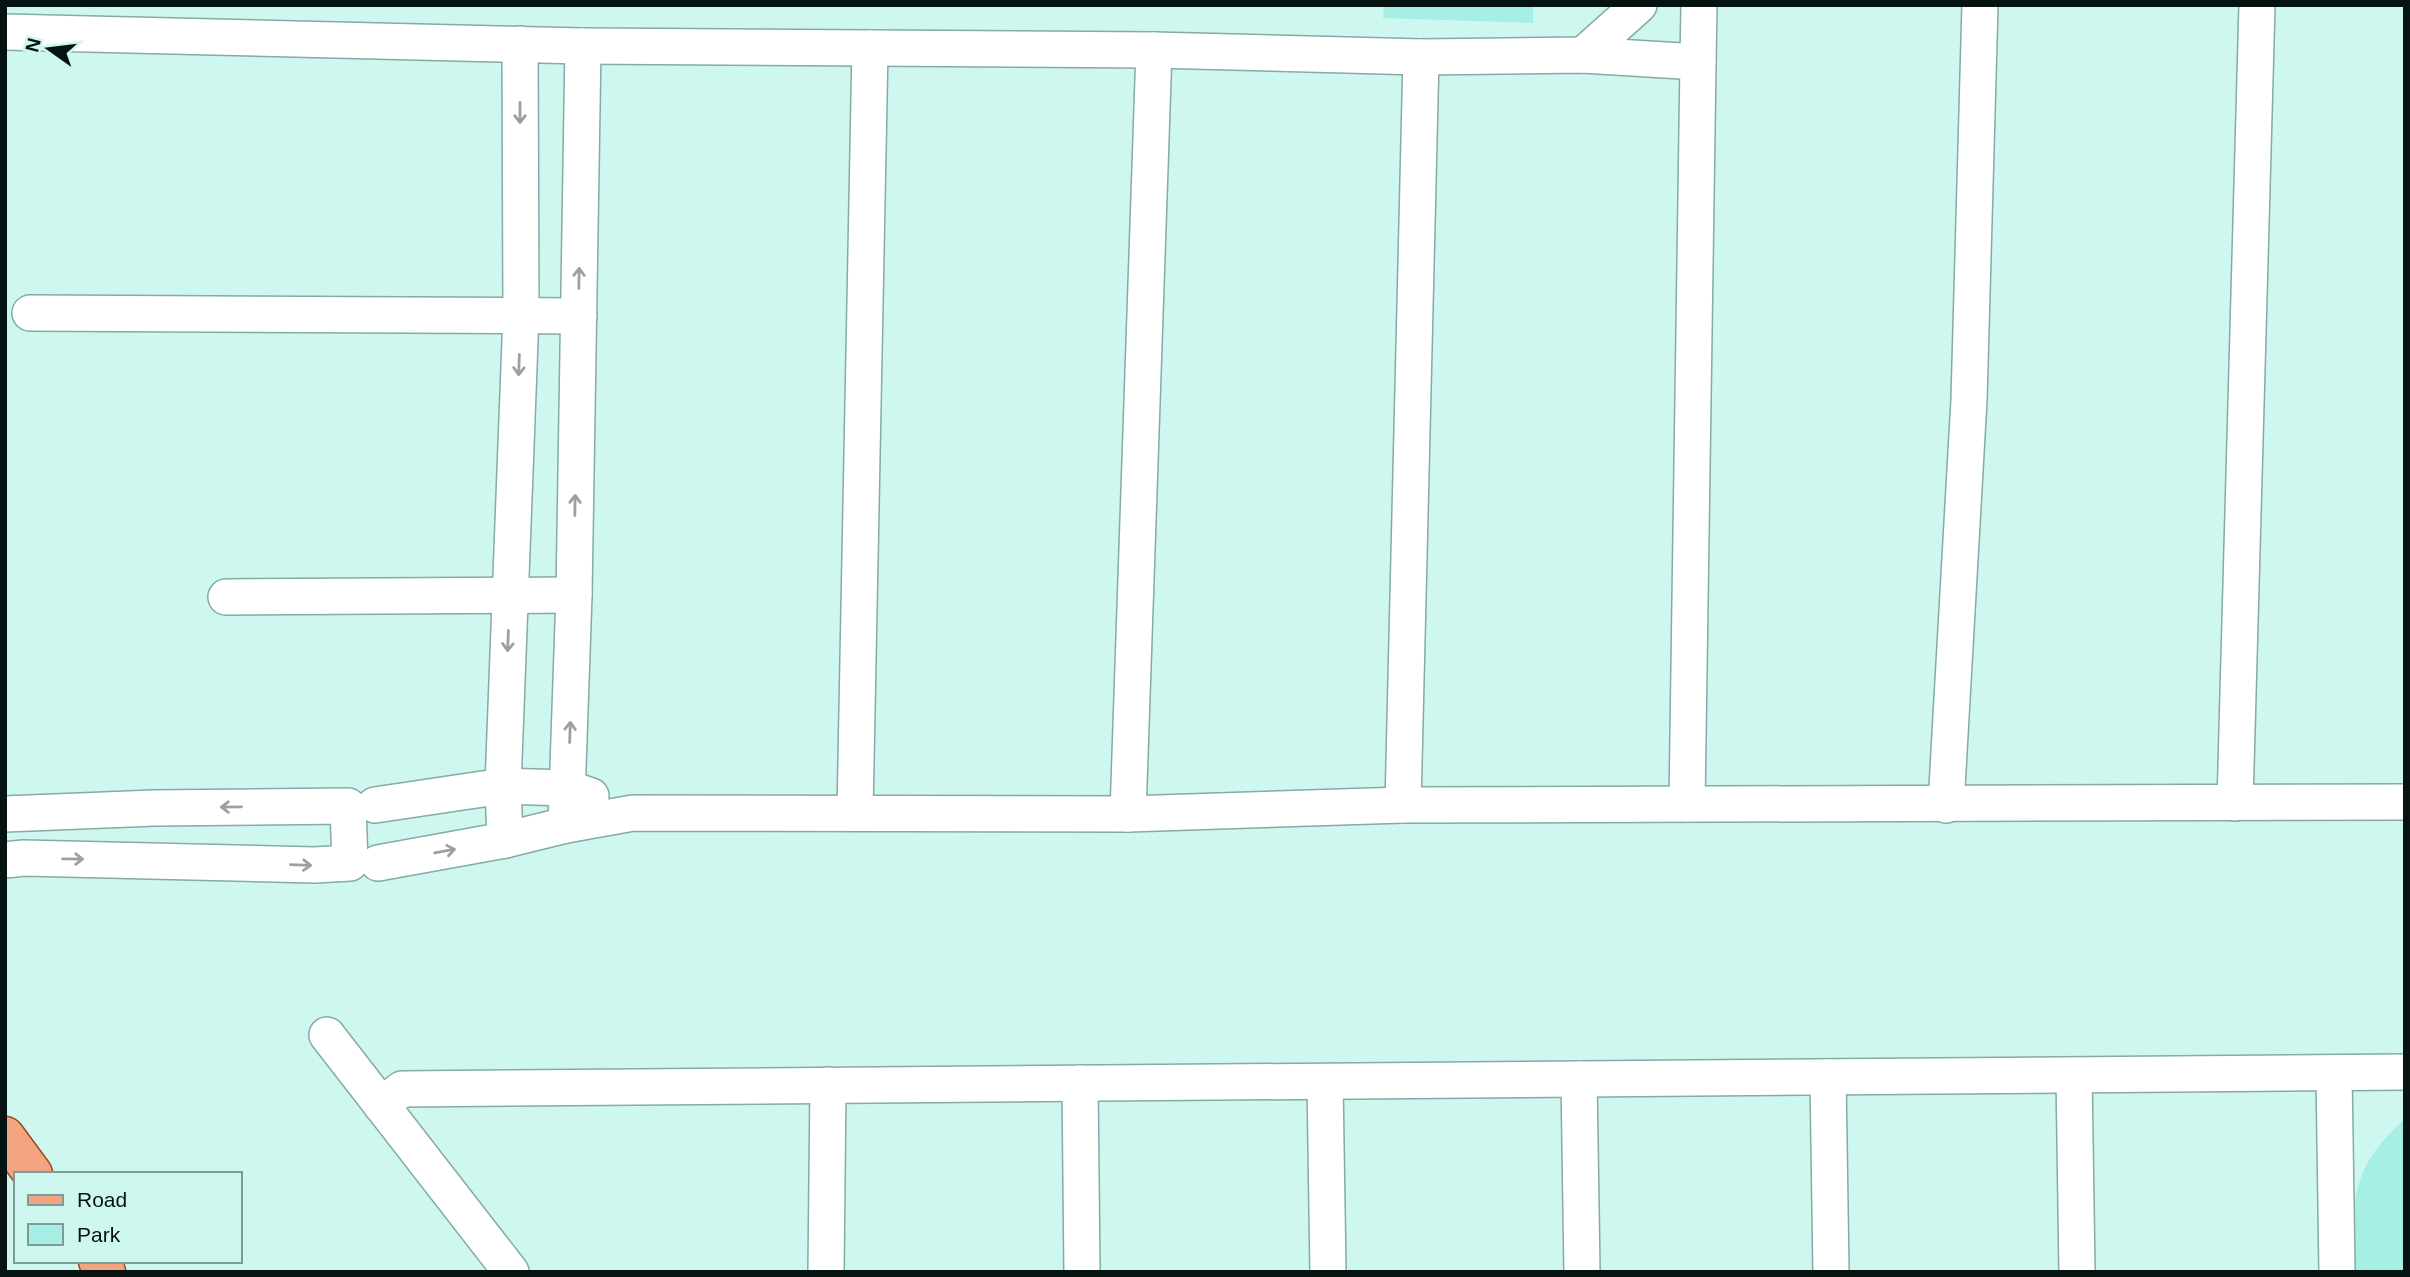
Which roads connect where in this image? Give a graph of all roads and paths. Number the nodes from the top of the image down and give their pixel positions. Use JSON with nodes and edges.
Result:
{"nodes":[{"id":1,"x":1639,"y":5,"type":"edge"},
{"id":2,"x":1699,"y":5,"type":"edge"},
{"id":3,"x":1980,"y":5,"type":"edge"},
{"id":4,"x":2257,"y":5,"type":"edge"},
{"id":5,"x":5,"y":32,"type":"edge"},
{"id":6,"x":520,"y":44,"type":"junction"},
{"id":7,"x":583,"y":46,"type":"junction"},
{"id":8,"x":870,"y":48,"type":"junction"},
{"id":9,"x":1154,"y":50,"type":"junction"},
{"id":10,"x":1583,"y":55,"type":"junction"},
{"id":11,"x":1421,"y":57,"type":"junction"},
{"id":12,"x":1698,"y":62,"type":"junction"},
{"id":13,"x":30,"y":313,"type":"dead end"},
{"id":14,"x":521,"y":314,"type":"junction"},
{"id":15,"x":579,"y":316,"type":"junction"},
{"id":16,"x":574,"y":595,"type":"junction"},
{"id":17,"x":510,"y":596,"type":"junction"},
{"id":18,"x":226,"y":597,"type":"dead end"},
{"id":19,"x":503,"y":786,"type":"junction"},
{"id":20,"x":568,"y":788,"type":"junction"},
{"id":21,"x":2405,"y":802,"type":"edge"},
{"id":22,"x":2235,"y":803,"type":"junction"},
{"id":23,"x":1687,"y":804,"type":"junction"},
{"id":24,"x":1946,"y":804,"type":"junction"},
{"id":25,"x":1403,"y":805,"type":"junction"},
{"id":26,"x":361,"y":806,"type":"junction"},
{"id":27,"x":154,"y":808,"type":"junction"},
{"id":28,"x":633,"y":813,"type":"junction"},
{"id":29,"x":855,"y":813,"type":"junction"},
{"id":30,"x":5,"y":814,"type":"edge"},
{"id":31,"x":1128,"y":814,"type":"junction"},
{"id":32,"x":566,"y":825,"type":"junction"},
{"id":33,"x":505,"y":840,"type":"junction"},
{"id":34,"x":5,"y":860,"type":"edge"},
{"id":35,"x":155,"y":860,"type":"junction"},
{"id":36,"x":364,"y":863,"type":"junction"},
{"id":37,"x":327,"y":1035,"type":"dead end"},
{"id":38,"x":2405,"y":1072,"type":"edge"},
{"id":39,"x":2334,"y":1073,"type":"junction"},
{"id":40,"x":2074,"y":1075,"type":"junction"},
{"id":41,"x":1828,"y":1077,"type":"junction"},
{"id":42,"x":1579,"y":1079,"type":"junction"},
{"id":43,"x":1325,"y":1082,"type":"junction"},
{"id":44,"x":1080,"y":1083,"type":"junction"},
{"id":45,"x":828,"y":1085,"type":"junction"},
{"id":46,"x":381,"y":1105,"type":"junction"},
{"id":47,"x":5,"y":1136,"type":"edge"},
{"id":48,"x":32,"y":1172,"type":"edge"},
{"id":49,"x":511,"y":1272,"type":"edge"},
{"id":50,"x":825,"y":1272,"type":"edge"},
{"id":51,"x":1082,"y":1272,"type":"edge"},
{"id":52,"x":1328,"y":1272,"type":"edge"},
{"id":53,"x":1582,"y":1272,"type":"edge"},
{"id":54,"x":1831,"y":1272,"type":"edge"},
{"id":55,"x":2077,"y":1272,"type":"edge"},
{"id":56,"x":2337,"y":1272,"type":"edge"}],
"edges":[{"from":1,"to":10,"type":"street"},
{"from":2,"to":12,"type":"street"},
{"from":3,"to":24,"type":"street"},
{"from":4,"to":22,"type":"street"},
{"from":5,"to":6,"type":"street"},
{"from":6,"to":7,"type":"street"},
{"from":6,"to":14,"type":"street","one_way":true},
{"from":7,"to":8,"type":"street"},
{"from":15,"to":7,"type":"street","one_way":true},
{"from":8,"to":9,"type":"street"},
{"from":8,"to":29,"type":"street"},
{"from":9,"to":11,"type":"street"},
{"from":9,"to":31,"type":"street"},
{"from":10,"to":11,"type":"street"},
{"from":10,"to":12,"type":"street"},
{"from":11,"to":25,"type":"street"},
{"from":12,"to":23,"type":"street"},
{"from":13,"to":14,"type":"street"},
{"from":14,"to":15,"type":"street"},
{"from":14,"to":17,"type":"street","one_way":true},
{"from":16,"to":15,"type":"street","one_way":true},
{"from":16,"to":17,"type":"street"},
{"from":20,"to":16,"type":"street","one_way":true},
{"from":17,"to":18,"type":"street"},
{"from":17,"to":19,"type":"street","one_way":true},
{"from":19,"to":20,"type":"street"},
{"from":19,"to":26,"type":"street"},
{"from":19,"to":33,"type":"street"},
{"from":20,"to":28,"type":"street"},
{"from":20,"to":32,"type":"street"},
{"from":21,"to":22,"type":"street"},
{"from":22,"to":24,"type":"street"},
{"from":23,"to":24,"type":"street"},
{"from":23,"to":25,"type":"street"},
{"from":25,"to":31,"type":"street"},
{"from":26,"to":27,"type":"street","one_way":true},
{"from":26,"to":36,"type":"street"},
{"from":27,"to":30,"type":"street"},
{"from":27,"to":35,"type":"street"},
{"from":28,"to":29,"type":"street"},
{"from":28,"to":32,"type":"street"},
{"from":29,"to":31,"type":"street"},
{"from":32,"to":33,"type":"street"},
{"from":36,"to":33,"type":"street","one_way":true},
{"from":34,"to":35,"type":"street","one_way":true},
{"from":35,"to":36,"type":"street","one_way":true},
{"from":37,"to":46,"type":"street"},
{"from":38,"to":39,"type":"street"},
{"from":39,"to":40,"type":"street"},
{"from":39,"to":56,"type":"street"},
{"from":40,"to":41,"type":"street"},
{"from":40,"to":55,"type":"street"},
{"from":41,"to":42,"type":"street"},
{"from":41,"to":54,"type":"street"},
{"from":42,"to":43,"type":"street"},
{"from":42,"to":53,"type":"street"},
{"from":43,"to":44,"type":"street"},
{"from":43,"to":52,"type":"street"},
{"from":44,"to":45,"type":"street"},
{"from":44,"to":51,"type":"street"},
{"from":45,"to":46,"type":"street"},
{"from":45,"to":50,"type":"street"},
{"from":46,"to":49,"type":"street"},
{"from":47,"to":48,"type":"main road"}]}
